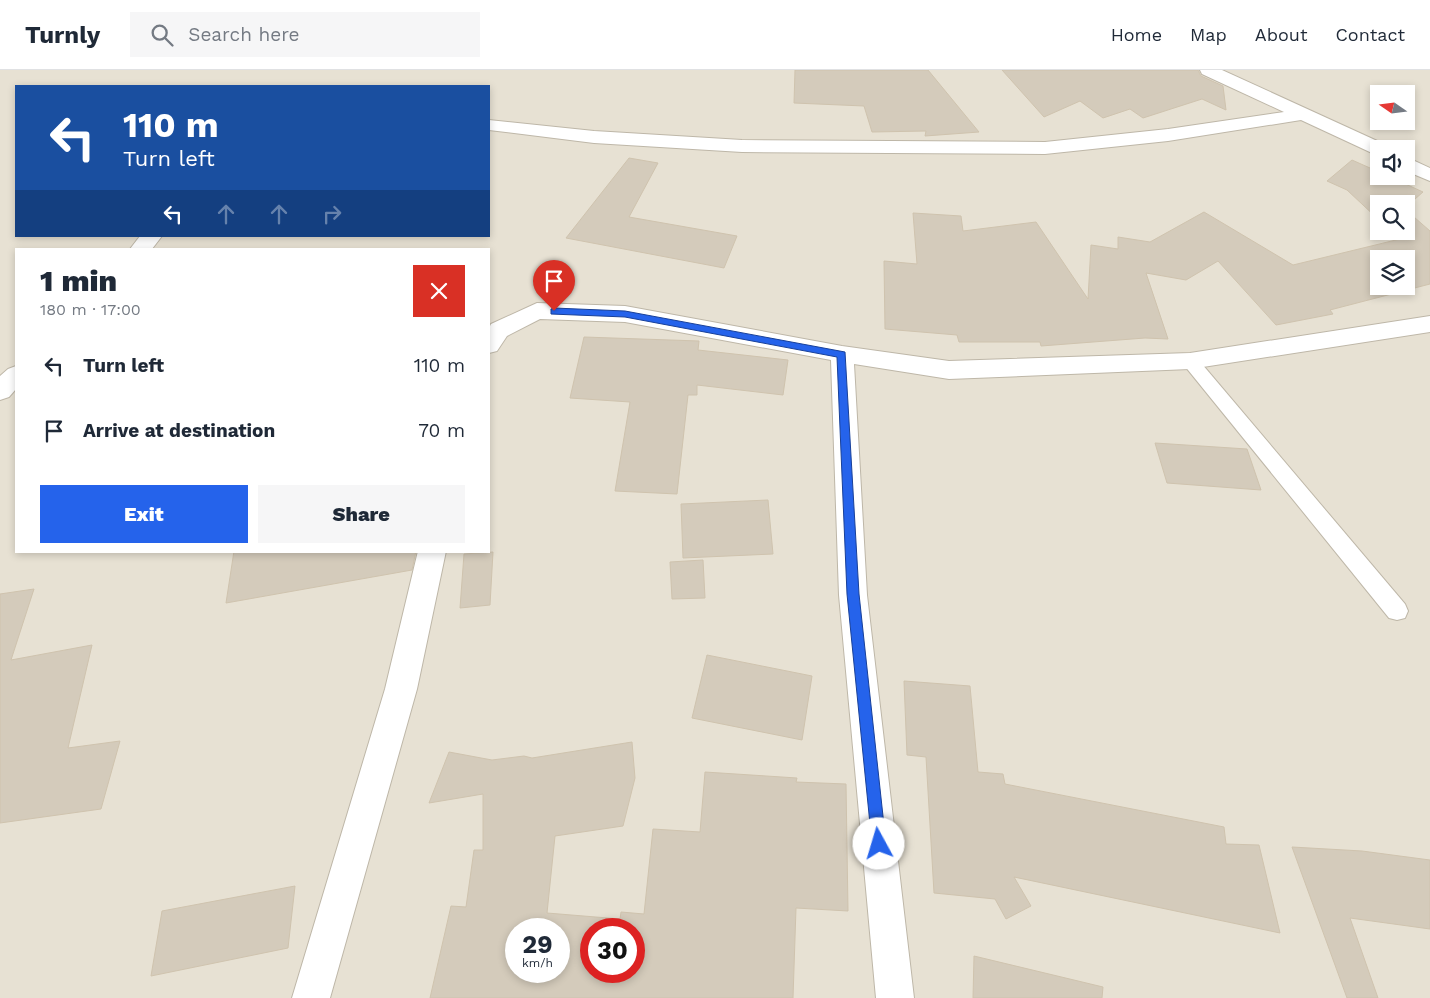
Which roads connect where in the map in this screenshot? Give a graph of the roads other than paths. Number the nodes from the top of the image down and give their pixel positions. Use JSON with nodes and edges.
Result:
{"nodes":[{"id":1,"x":1208,"y":70,"type":"edge"},
{"id":2,"x":1305,"y":114,"type":"junction"},
{"id":3,"x":490,"y":125,"type":"edge"},
{"id":4,"x":1370,"y":145,"type":"edge"},
{"id":5,"x":1415,"y":168,"type":"edge"},
{"id":6,"x":1430,"y":175,"type":"edge"},
{"id":7,"x":151,"y":237,"type":"edge"},
{"id":8,"x":141,"y":248,"type":"edge"},
{"id":9,"x":1430,"y":324,"type":"edge"},
{"id":10,"x":490,"y":344,"type":"edge"},
{"id":11,"x":842,"y":354,"type":"junction"},
{"id":12,"x":1190,"y":361,"type":"junction"},
{"id":13,"x":15,"y":376,"type":"edge"},
{"id":14,"x":0,"y":391,"type":"edge"},
{"id":15,"x":432,"y":553,"type":"edge"},
{"id":16,"x":1397,"y":611,"type":"dead end"},
{"id":17,"x":310,"y":998,"type":"edge"},
{"id":18,"x":894,"y":998,"type":"edge"}],
"edges":[{"from":1,"to":2,"type":"street"},
{"from":2,"to":3,"type":"street"},
{"from":2,"to":4,"type":"street"},
{"from":5,"to":6,"type":"street"},
{"from":7,"to":8,"type":"street"},
{"from":9,"to":12,"type":"street"},
{"from":10,"to":11,"type":"street"},
{"from":11,"to":12,"type":"street"},
{"from":11,"to":18,"type":"street"},
{"from":12,"to":16,"type":"lane"},
{"from":13,"to":14,"type":"street"},
{"from":15,"to":17,"type":"street"}]}
